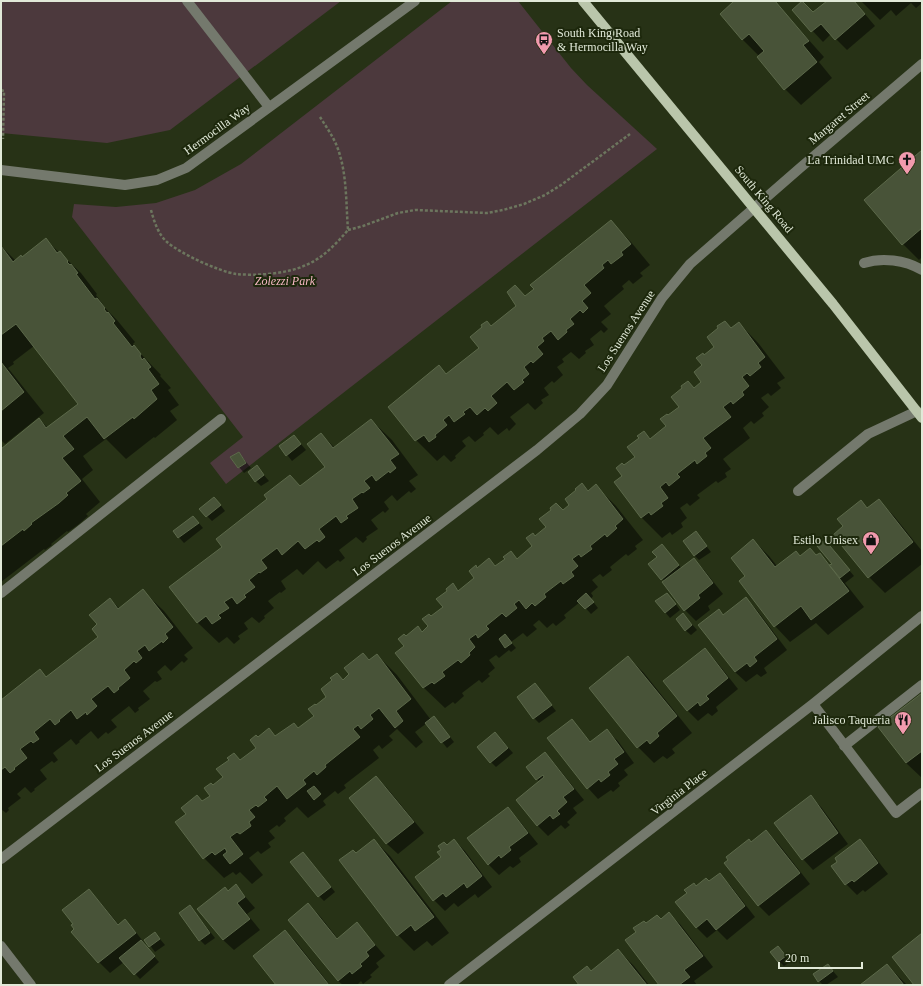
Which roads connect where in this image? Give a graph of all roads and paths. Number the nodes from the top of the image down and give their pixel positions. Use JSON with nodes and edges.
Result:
{"nodes":[{"id":1,"x":187,"y":1,"type":"edge"},
{"id":2,"x":415,"y":1,"type":"edge"},
{"id":3,"x":583,"y":1,"type":"edge"},
{"id":4,"x":922,"y":64,"type":"edge"},
{"id":5,"x":1,"y":90,"type":"edge"},
{"id":6,"x":269,"y":107,"type":"junction"},
{"id":7,"x":320,"y":117,"type":"dead end"},
{"id":8,"x":630,"y":134,"type":"dead end"},
{"id":9,"x":3,"y":139,"type":"dead end"},
{"id":10,"x":1,"y":170,"type":"edge"},
{"id":11,"x":754,"y":208,"type":"junction"},
{"id":12,"x":150,"y":210,"type":"dead end"},
{"id":13,"x":348,"y":230,"type":"junction"},
{"id":14,"x":864,"y":264,"type":"dead end"},
{"id":15,"x":922,"y":270,"type":"edge"},
{"id":16,"x":919,"y":414,"type":"edge"},
{"id":17,"x":220,"y":419,"type":"dead end"},
{"id":18,"x":798,"y":491,"type":"dead end"},
{"id":19,"x":1,"y":593,"type":"edge"},
{"id":20,"x":922,"y":616,"type":"edge"},
{"id":21,"x":922,"y":685,"type":"edge"},
{"id":22,"x":813,"y":704,"type":"junction"},
{"id":23,"x":844,"y":746,"type":"junction"},
{"id":24,"x":922,"y":793,"type":"edge"},
{"id":25,"x":1,"y":859,"type":"edge"},
{"id":26,"x":1,"y":946,"type":"edge"},
{"id":27,"x":31,"y":985,"type":"edge"},
{"id":28,"x":449,"y":985,"type":"edge"}],
"edges":[{"from":1,"to":6,"type":"street"},
{"from":2,"to":6,"type":"street","name":"Hermocilla Way"},
{"from":3,"to":11,"type":"main road","name":"South King Road"},
{"from":4,"to":11,"type":"street","name":"Margaret Street"},
{"from":5,"to":9,"type":"path"},
{"from":6,"to":10,"type":"street","name":"Hermocilla Way"},
{"from":7,"to":13,"type":"path"},
{"from":8,"to":13,"type":"path"},
{"from":11,"to":16,"type":"main road","name":"South King Road"},
{"from":11,"to":25,"type":"street","name":"Los Suenos Avenue"},
{"from":12,"to":13,"type":"path"},
{"from":14,"to":15,"type":"street"},
{"from":16,"to":18,"type":"street"},
{"from":17,"to":19,"type":"street"},
{"from":20,"to":22,"type":"street","name":"Virginia Place"},
{"from":21,"to":23,"type":"street"},
{"from":22,"to":23,"type":"street"},
{"from":22,"to":28,"type":"street","name":"Virginia Place"},
{"from":23,"to":24,"type":"street"},
{"from":26,"to":27,"type":"street"}]}
